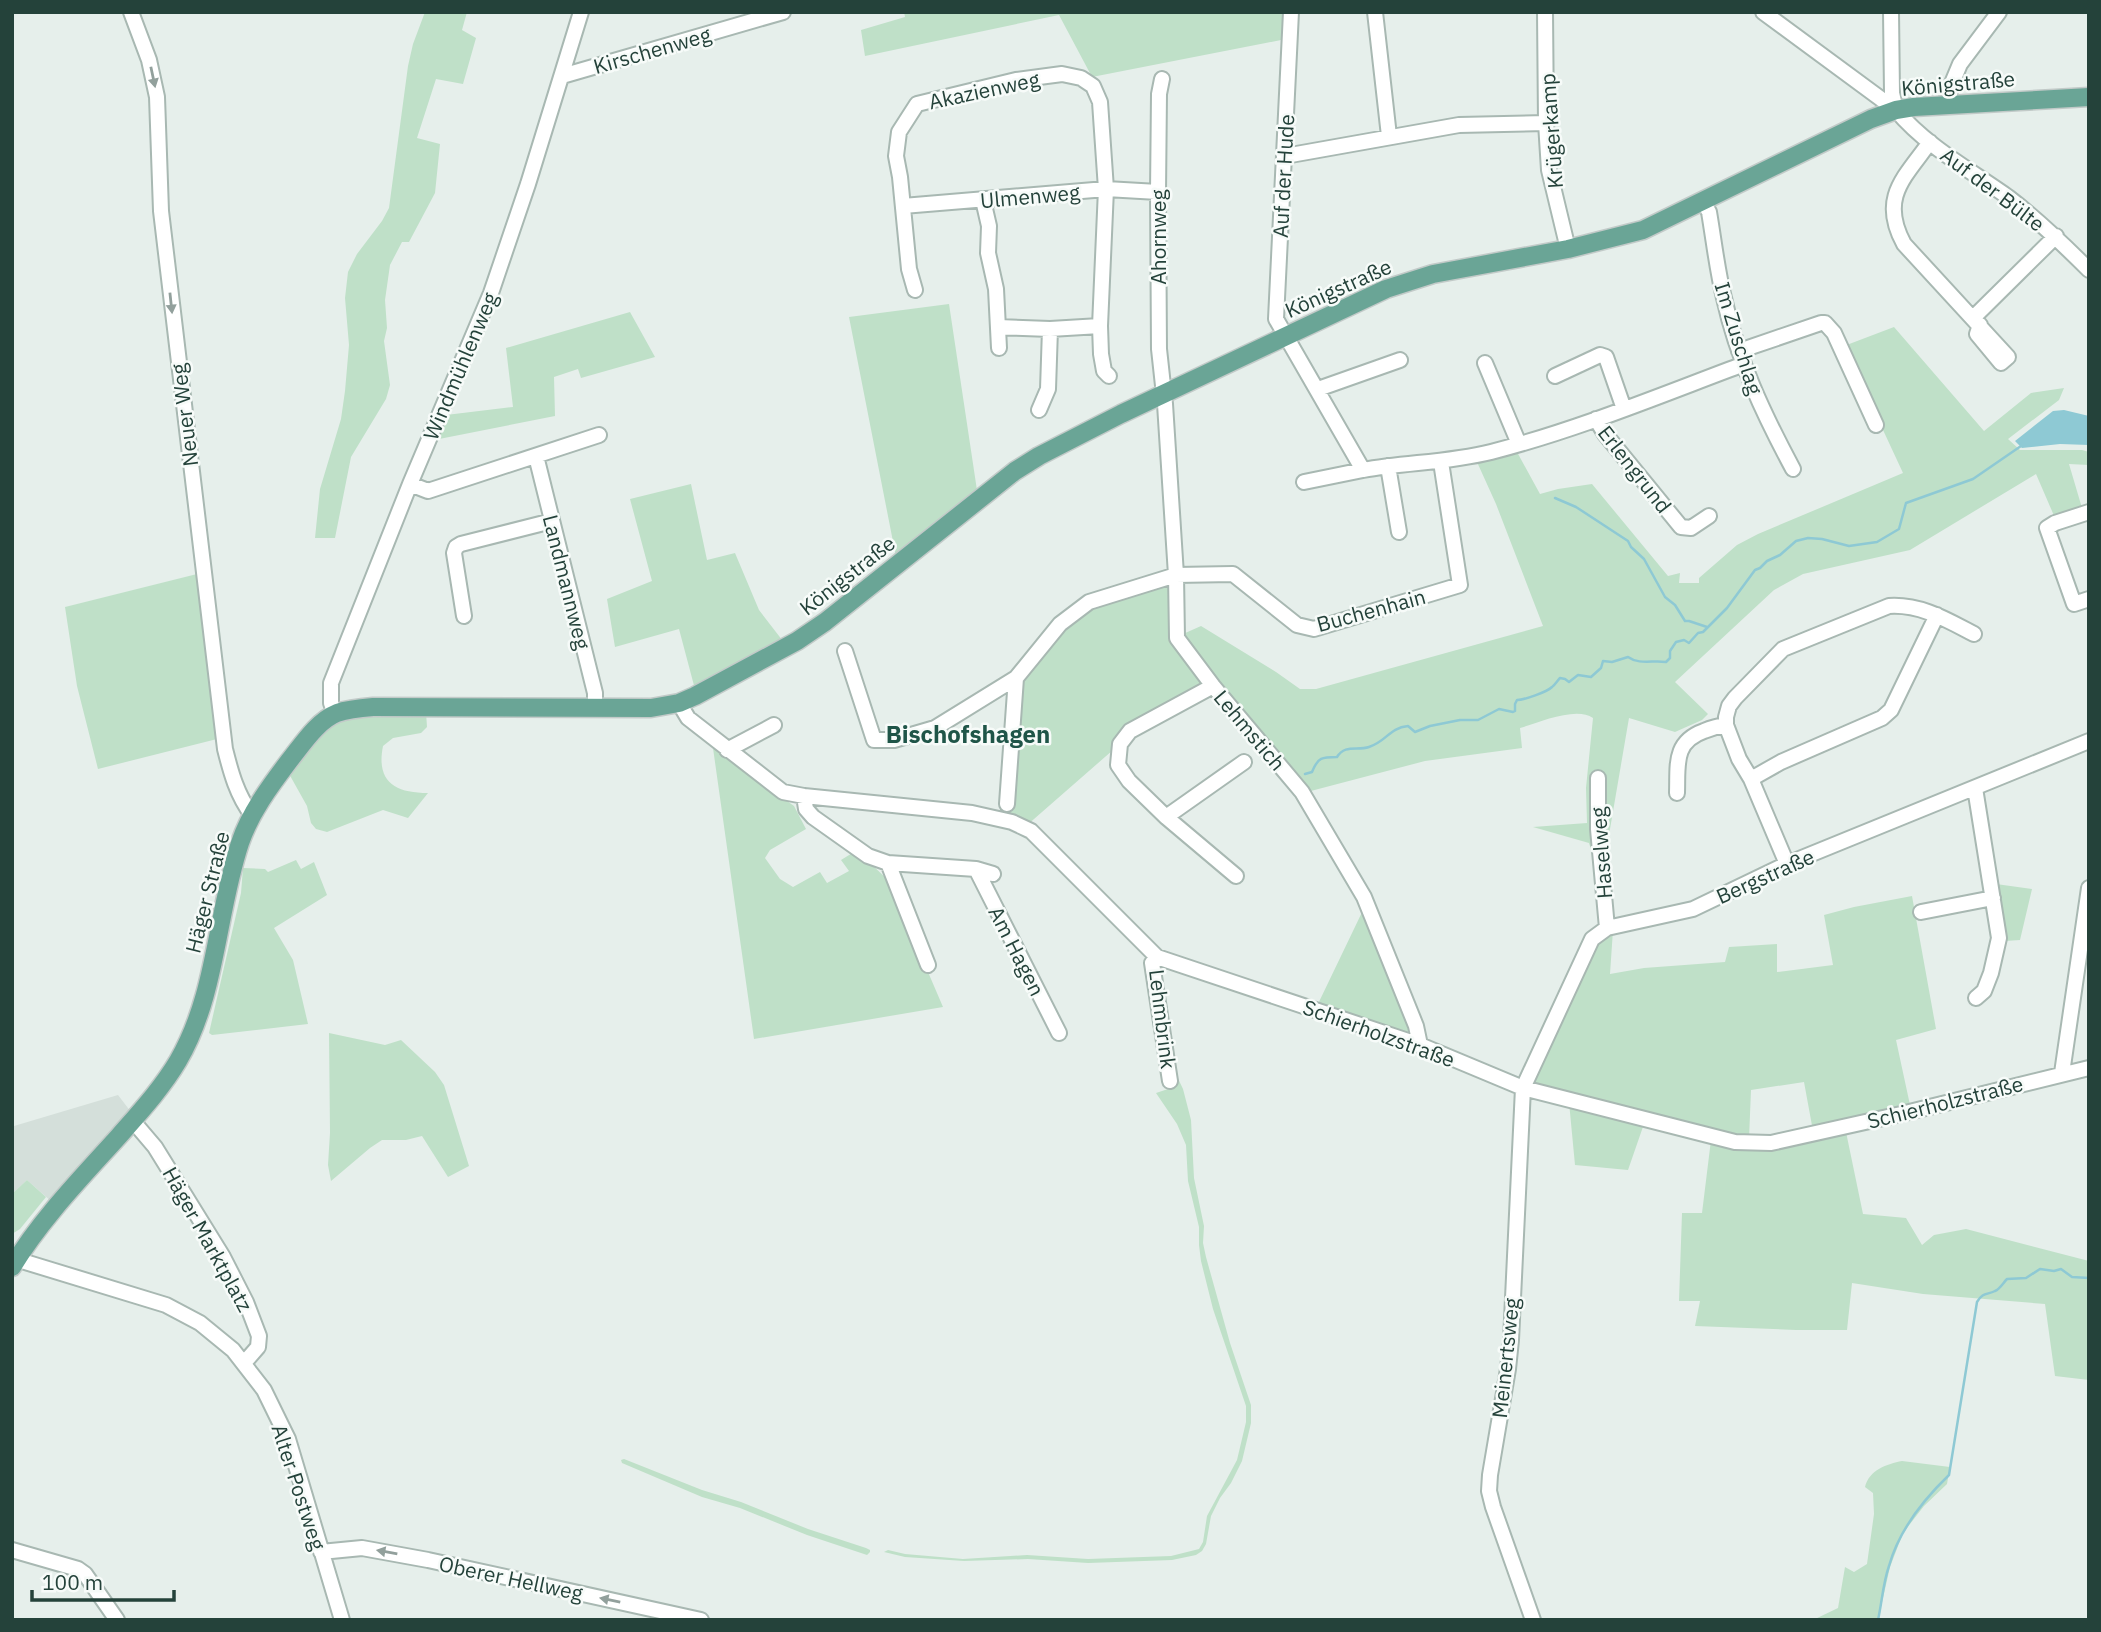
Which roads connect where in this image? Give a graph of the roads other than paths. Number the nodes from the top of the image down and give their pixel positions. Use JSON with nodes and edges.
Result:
{"nodes":[{"id":1,"x":131,"y":12,"type":"edge"},
{"id":2,"x":581,"y":12,"type":"edge"},
{"id":3,"x":783,"y":12,"type":"edge"},
{"id":4,"x":1291,"y":12,"type":"edge"},
{"id":5,"x":1375,"y":12,"type":"edge"},
{"id":6,"x":1545,"y":12,"type":"edge"},
{"id":7,"x":1763,"y":12,"type":"edge"},
{"id":8,"x":1891,"y":12,"type":"edge"},
{"id":9,"x":1999,"y":12,"type":"edge"},
{"id":10,"x":562,"y":76,"type":"junction"},
{"id":11,"x":1162,"y":79,"type":"dead end"},
{"id":12,"x":2089,"y":97,"type":"edge"},
{"id":13,"x":1950,"y":104,"type":"junction"},
{"id":14,"x":1896,"y":110,"type":"junction"},
{"id":15,"x":1546,"y":123,"type":"junction"},
{"id":16,"x":1389,"y":136,"type":"junction"},
{"id":17,"x":1930,"y":142,"type":"junction"},
{"id":18,"x":1285,"y":156,"type":"junction"},
{"id":19,"x":1107,"y":190,"type":"junction"},
{"id":20,"x":1158,"y":192,"type":"junction"},
{"id":21,"x":983,"y":200,"type":"junction"},
{"id":22,"x":1703,"y":201,"type":"junction"},
{"id":23,"x":903,"y":206,"type":"junction"},
{"id":24,"x":2056,"y":236,"type":"junction"},
{"id":25,"x":1568,"y":249,"type":"junction"},
{"id":26,"x":2089,"y":270,"type":"edge"},
{"id":27,"x":915,"y":290,"type":"dead end"},
{"id":28,"x":1100,"y":326,"type":"junction"},
{"id":29,"x":998,"y":327,"type":"junction"},
{"id":30,"x":1050,"y":329,"type":"junction"},
{"id":31,"x":1284,"y":337,"type":"junction"},
{"id":32,"x":999,"y":348,"type":"dead end"},
{"id":33,"x":1742,"y":358,"type":"junction"},
{"id":34,"x":1400,"y":360,"type":"dead end"},
{"id":35,"x":1485,"y":363,"type":"dead end"},
{"id":36,"x":1109,"y":376,"type":"dead end"},
{"id":37,"x":1555,"y":376,"type":"dead end"},
{"id":38,"x":1318,"y":389,"type":"junction"},
{"id":39,"x":1164,"y":394,"type":"junction"},
{"id":40,"x":1624,"y":409,"type":"junction"},
{"id":41,"x":1039,"y":410,"type":"dead end"},
{"id":42,"x":1596,"y":419,"type":"junction"},
{"id":43,"x":1876,"y":425,"type":"dead end"},
{"id":44,"x":599,"y":435,"type":"dead end"},
{"id":45,"x":1519,"y":444,"type":"junction"},
{"id":46,"x":536,"y":456,"type":"junction"},
{"id":47,"x":1441,"y":462,"type":"junction"},
{"id":48,"x":1388,"y":466,"type":"junction"},
{"id":49,"x":1793,"y":469,"type":"dead end"},
{"id":50,"x":1363,"y":470,"type":"junction"},
{"id":51,"x":1304,"y":482,"type":"dead end"},
{"id":52,"x":410,"y":484,"type":"junction"},
{"id":53,"x":2089,"y":512,"type":"edge"},
{"id":54,"x":1709,"y":516,"type":"dead end"},
{"id":55,"x":552,"y":521,"type":"junction"},
{"id":56,"x":1399,"y":532,"type":"dead end"},
{"id":57,"x":1175,"y":575,"type":"junction"},
{"id":58,"x":2089,"y":599,"type":"edge"},
{"id":59,"x":464,"y":615,"type":"dead end"},
{"id":60,"x":1937,"y":615,"type":"junction"},
{"id":61,"x":1974,"y":634,"type":"dead end"},
{"id":62,"x":845,"y":651,"type":"dead end"},
{"id":63,"x":1016,"y":678,"type":"junction"},
{"id":64,"x":1213,"y":687,"type":"junction"},
{"id":65,"x":678,"y":703,"type":"junction"},
{"id":66,"x":595,"y":708,"type":"junction"},
{"id":67,"x":335,"y":714,"type":"junction"},
{"id":68,"x":774,"y":725,"type":"dead end"},
{"id":69,"x":1726,"y":725,"type":"junction"},
{"id":70,"x":2089,"y":741,"type":"edge"},
{"id":71,"x":727,"y":750,"type":"junction"},
{"id":72,"x":1244,"y":762,"type":"dead end"},
{"id":73,"x":1598,"y":778,"type":"dead end"},
{"id":74,"x":1751,"y":779,"type":"junction"},
{"id":75,"x":1975,"y":788,"type":"junction"},
{"id":76,"x":1677,"y":793,"type":"dead end"},
{"id":77,"x":804,"y":796,"type":"junction"},
{"id":78,"x":1007,"y":804,"type":"dead end"},
{"id":79,"x":252,"y":815,"type":"junction"},
{"id":80,"x":1166,"y":817,"type":"junction"},
{"id":81,"x":888,"y":863,"type":"junction"},
{"id":82,"x":1787,"y":864,"type":"junction"},
{"id":83,"x":976,"y":869,"type":"junction"},
{"id":84,"x":993,"y":874,"type":"dead end"},
{"id":85,"x":1236,"y":877,"type":"dead end"},
{"id":86,"x":2089,"y":888,"type":"edge"},
{"id":87,"x":1993,"y":898,"type":"junction"},
{"id":88,"x":1921,"y":912,"type":"dead end"},
{"id":89,"x":1606,"y":928,"type":"junction"},
{"id":90,"x":1157,"y":957,"type":"junction"},
{"id":91,"x":928,"y":965,"type":"dead end"},
{"id":92,"x":1976,"y":998,"type":"dead end"},
{"id":93,"x":1059,"y":1033,"type":"dead end"},
{"id":94,"x":1420,"y":1045,"type":"junction"},
{"id":95,"x":2089,"y":1068,"type":"edge"},
{"id":96,"x":2062,"y":1073,"type":"junction"},
{"id":97,"x":1171,"y":1081,"type":"dead end"},
{"id":98,"x":1522,"y":1088,"type":"junction"},
{"id":99,"x":132,"y":1120,"type":"junction"},
{"id":100,"x":14,"y":1262,"type":"edge"},
{"id":101,"x":244,"y":1363,"type":"junction"},
{"id":102,"x":12,"y":1550,"type":"edge"},
{"id":103,"x":321,"y":1552,"type":"junction"},
{"id":104,"x":117,"y":1620,"type":"edge"},
{"id":105,"x":342,"y":1620,"type":"edge"},
{"id":106,"x":701,"y":1620,"type":"edge"},
{"id":107,"x":1533,"y":1620,"type":"edge"}],
"edges":[{"from":1,"to":79,"type":"street","name":"Neuer Weg","one_way":true},
{"from":2,"to":10,"type":"street","name":"Windmühlenweg"},
{"from":3,"to":10,"type":"street","name":"Kirschenweg"},
{"from":4,"to":18,"type":"street","name":"Auf der Hude"},
{"from":5,"to":16,"type":"street"},
{"from":6,"to":15,"type":"street","name":"Krügerkamp"},
{"from":7,"to":14,"type":"street","name":"Auf der Bülte"},
{"from":8,"to":14,"type":"street"},
{"from":9,"to":13,"type":"street"},
{"from":10,"to":52,"type":"street","name":"Windmühlenweg"},
{"from":11,"to":20,"type":"street","name":"Ahornweg"},
{"from":12,"to":13,"type":"main road","name":"Königstraße"},
{"from":13,"to":14,"type":"main road","name":"Königstraße"},
{"from":14,"to":17,"type":"street","name":"Auf der Bülte"},
{"from":14,"to":22,"type":"main road","name":"Königstraße"},
{"from":15,"to":16,"type":"street"},
{"from":15,"to":25,"type":"street","name":"Krügerkamp"},
{"from":16,"to":18,"type":"street"},
{"from":17,"to":24,"type":"street","name":"Auf der Bülte"},
{"from":17,"to":24,"type":"street"},
{"from":18,"to":31,"type":"street","name":"Auf der Hude"},
{"from":19,"to":20,"type":"street","name":"Ulmenweg"},
{"from":19,"to":21,"type":"street","name":"Ulmenweg"},
{"from":19,"to":23,"type":"street","name":"Akazienweg"},
{"from":19,"to":28,"type":"street"},
{"from":20,"to":39,"type":"street","name":"Ahornweg"},
{"from":21,"to":23,"type":"street","name":"Ulmenweg"},
{"from":21,"to":29,"type":"street"},
{"from":22,"to":25,"type":"main road","name":"Königstraße"},
{"from":22,"to":33,"type":"street","name":"Im Zuschlag"},
{"from":23,"to":27,"type":"street","name":"Akazienweg"},
{"from":24,"to":26,"type":"street","name":"Auf der Bülte"},
{"from":25,"to":31,"type":"main road","name":"Königstraße"},
{"from":28,"to":30,"type":"street"},
{"from":28,"to":36,"type":"street"},
{"from":29,"to":30,"type":"street"},
{"from":29,"to":32,"type":"street"},
{"from":30,"to":41,"type":"street"},
{"from":31,"to":38,"type":"street"},
{"from":31,"to":39,"type":"main road","name":"Königstraße"},
{"from":33,"to":40,"type":"street"},
{"from":33,"to":43,"type":"street"},
{"from":33,"to":49,"type":"street","name":"Im Zuschlag"},
{"from":34,"to":38,"type":"street"},
{"from":35,"to":45,"type":"street"},
{"from":37,"to":40,"type":"street"},
{"from":38,"to":50,"type":"street"},
{"from":39,"to":57,"type":"street","name":"Lehmstich"},
{"from":39,"to":65,"type":"main road","name":"Königstraße"},
{"from":40,"to":42,"type":"street"},
{"from":42,"to":45,"type":"street"},
{"from":42,"to":54,"type":"street","name":"Erlengrund"},
{"from":44,"to":46,"type":"street"},
{"from":45,"to":47,"type":"street"},
{"from":46,"to":52,"type":"street"},
{"from":46,"to":55,"type":"street","name":"Landmannweg"},
{"from":47,"to":48,"type":"street"},
{"from":47,"to":57,"type":"street","name":"Buchenhain"},
{"from":48,"to":50,"type":"street"},
{"from":48,"to":56,"type":"street"},
{"from":50,"to":51,"type":"street"},
{"from":52,"to":67,"type":"street","name":"Windmühlenweg"},
{"from":53,"to":58,"type":"street"},
{"from":55,"to":59,"type":"street"},
{"from":55,"to":66,"type":"street","name":"Landmannweg"},
{"from":57,"to":63,"type":"street"},
{"from":57,"to":64,"type":"street","name":"Lehmstich"},
{"from":60,"to":61,"type":"street"},
{"from":60,"to":69,"type":"street"},
{"from":60,"to":74,"type":"street"},
{"from":62,"to":63,"type":"street"},
{"from":63,"to":78,"type":"street"},
{"from":64,"to":80,"type":"street"},
{"from":64,"to":94,"type":"street","name":"Lehmstich"},
{"from":65,"to":66,"type":"main road"},
{"from":65,"to":71,"type":"street","name":"Schierholzstraße"},
{"from":66,"to":67,"type":"main road"},
{"from":67,"to":79,"type":"main road","name":"Häger Straße"},
{"from":68,"to":71,"type":"street"},
{"from":69,"to":74,"type":"street"},
{"from":69,"to":76,"type":"street"},
{"from":70,"to":75,"type":"street","name":"Bergstraße"},
{"from":71,"to":77,"type":"street","name":"Schierholzstraße"},
{"from":72,"to":80,"type":"street"},
{"from":73,"to":89,"type":"street","name":"Haselweg"},
{"from":74,"to":82,"type":"street"},
{"from":75,"to":82,"type":"street","name":"Bergstraße"},
{"from":75,"to":87,"type":"street"},
{"from":77,"to":81,"type":"street","name":"Am Hagen"},
{"from":77,"to":90,"type":"street","name":"Schierholzstraße"},
{"from":79,"to":99,"type":"main road","name":"Häger Straße"},
{"from":80,"to":85,"type":"street"},
{"from":81,"to":83,"type":"street","name":"Am Hagen"},
{"from":81,"to":91,"type":"street"},
{"from":82,"to":89,"type":"street","name":"Bergstraße"},
{"from":83,"to":84,"type":"street","name":"Am Hagen"},
{"from":83,"to":93,"type":"street","name":"Am Hagen"},
{"from":86,"to":96,"type":"street"},
{"from":87,"to":88,"type":"street"},
{"from":87,"to":92,"type":"street"},
{"from":89,"to":98,"type":"street"},
{"from":90,"to":94,"type":"street","name":"Schierholzstraße"},
{"from":90,"to":97,"type":"street","name":"Lehmbrink"},
{"from":94,"to":98,"type":"street","name":"Schierholzstraße"},
{"from":95,"to":96,"type":"street","name":"Schierholzstraße"},
{"from":96,"to":98,"type":"street","name":"Schierholzstraße"},
{"from":98,"to":107,"type":"street","name":"Meinertsweg"},
{"from":99,"to":100,"type":"main road","name":"Häger Straße"},
{"from":99,"to":101,"type":"street","name":"Häger Marktplatz"},
{"from":100,"to":101,"type":"street","name":"Alter Postweg"},
{"from":101,"to":103,"type":"street","name":"Alter Postweg"},
{"from":102,"to":104,"type":"street"},
{"from":103,"to":105,"type":"street","name":"Alter Postweg"},
{"from":106,"to":103,"type":"street","name":"Oberer Hellweg","one_way":true}]}
